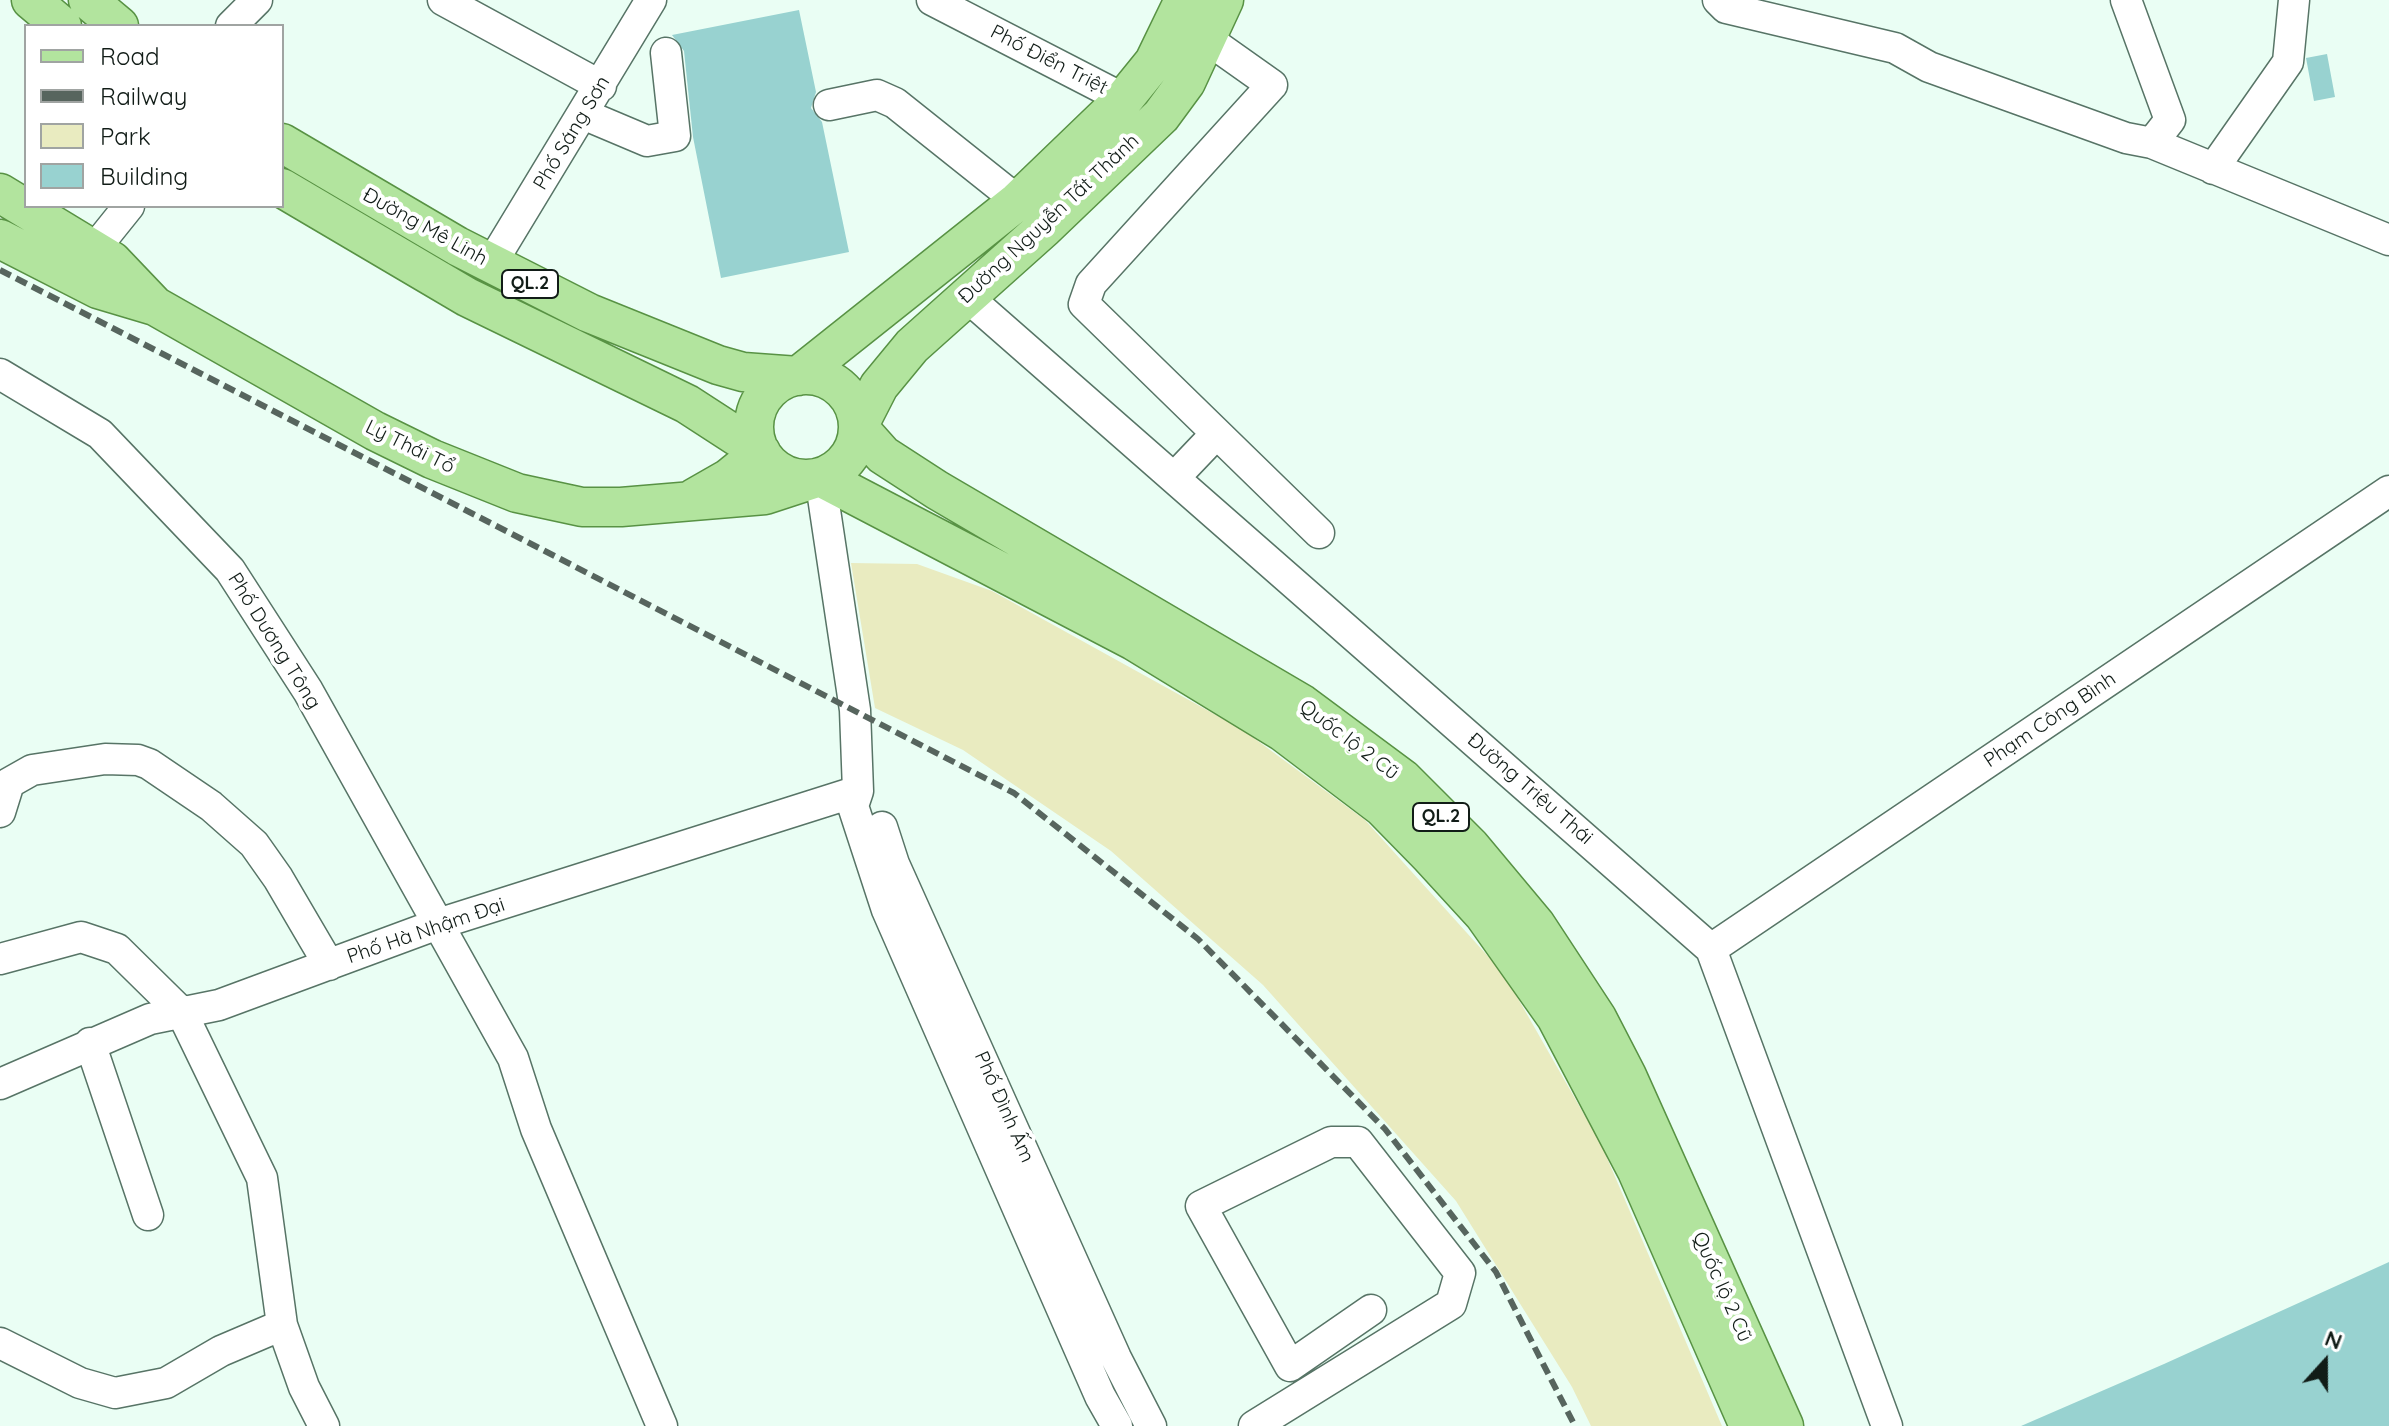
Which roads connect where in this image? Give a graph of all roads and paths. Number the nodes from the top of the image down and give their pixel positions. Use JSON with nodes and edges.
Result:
{"nodes":[{"id":1,"x":31,"y":0,"type":"edge"},
{"id":2,"x":88,"y":0,"type":"edge"},
{"id":3,"x":257,"y":0,"type":"edge"},
{"id":4,"x":443,"y":0,"type":"edge"},
{"id":5,"x":651,"y":0,"type":"edge"},
{"id":6,"x":932,"y":0,"type":"edge"},
{"id":7,"x":1184,"y":0,"type":"edge"},
{"id":8,"x":1224,"y":0,"type":"edge"},
{"id":9,"x":1718,"y":0,"type":"edge"},
{"id":10,"x":2126,"y":0,"type":"edge"},
{"id":11,"x":2294,"y":0,"type":"edge"},
{"id":12,"x":60,"y":24,"type":"edge"},
{"id":13,"x":117,"y":24,"type":"edge"},
{"id":14,"x":233,"y":24,"type":"edge"},
{"id":15,"x":1207,"y":39,"type":"junction"},
{"id":16,"x":666,"y":53,"type":"dead end"},
{"id":17,"x":601,"y":86,"type":"junction"},
{"id":18,"x":1124,"y":99,"type":"junction"},
{"id":19,"x":829,"y":105,"type":"dead end"},
{"id":20,"x":583,"y":114,"type":"junction"},
{"id":21,"x":2152,"y":143,"type":"junction"},
{"id":22,"x":284,"y":144,"type":"edge"},
{"id":23,"x":2213,"y":169,"type":"junction"},
{"id":24,"x":0,"y":179,"type":"edge"},
{"id":25,"x":284,"y":189,"type":"edge"},
{"id":26,"x":0,"y":193,"type":"edge"},
{"id":27,"x":24,"y":201,"type":"edge"},
{"id":28,"x":1018,"y":201,"type":"junction"},
{"id":29,"x":24,"y":204,"type":"edge"},
{"id":30,"x":32,"y":208,"type":"edge"},
{"id":31,"x":127,"y":208,"type":"edge"},
{"id":32,"x":0,"y":239,"type":"edge"},
{"id":33,"x":2389,"y":240,"type":"edge"},
{"id":34,"x":84,"y":263,"type":"junction"},
{"id":35,"x":491,"y":264,"type":"junction"},
{"id":36,"x":965,"y":295,"type":"junction"},
{"id":37,"x":798,"y":376,"type":"junction"},
{"id":38,"x":4,"y":381,"type":"edge"},
{"id":39,"x":858,"y":427,"type":"junction"},
{"id":40,"x":1216,"y":434,"type":"junction"},
{"id":41,"x":761,"y":452,"type":"junction"},
{"id":42,"x":820,"y":477,"type":"junction"},
{"id":43,"x":1175,"y":477,"type":"junction"},
{"id":44,"x":2389,"y":491,"type":"edge"},
{"id":45,"x":690,"y":501,"type":"junction"},
{"id":46,"x":1319,"y":533,"type":"dead end"},
{"id":47,"x":858,"y":791,"type":"junction"},
{"id":48,"x":0,"y":812,"type":"edge"},
{"id":49,"x":438,"y":924,"type":"junction"},
{"id":50,"x":1711,"y":949,"type":"junction"},
{"id":51,"x":1,"y":958,"type":"edge"},
{"id":52,"x":329,"y":965,"type":"junction"},
{"id":53,"x":182,"y":1013,"type":"junction"},
{"id":54,"x":90,"y":1043,"type":"junction"},
{"id":55,"x":0,"y":1084,"type":"edge"},
{"id":56,"x":148,"y":1215,"type":"dead end"},
{"id":57,"x":1371,"y":1310,"type":"dead end"},
{"id":58,"x":282,"y":1325,"type":"junction"},
{"id":59,"x":0,"y":1343,"type":"edge"},
{"id":60,"x":324,"y":1426,"type":"edge"},
{"id":61,"x":662,"y":1426,"type":"edge"},
{"id":62,"x":1117,"y":1426,"type":"edge"},
{"id":63,"x":1151,"y":1426,"type":"edge"},
{"id":64,"x":1254,"y":1426,"type":"edge"},
{"id":65,"x":1749,"y":1426,"type":"edge"},
{"id":66,"x":1784,"y":1426,"type":"edge"},
{"id":67,"x":1887,"y":1426,"type":"edge"}],
"edges":[{"from":1,"to":12,"type":"main road"},
{"from":2,"to":13,"type":"main road"},
{"from":3,"to":14,"type":"street"},
{"from":4,"to":17,"type":"street"},
{"from":5,"to":17,"type":"street","name":"Phố Sáng Sơn"},
{"from":6,"to":18,"type":"street","name":"Phố Điển Triệt"},
{"from":7,"to":18,"type":"main road","name":"Đường Nguyễn Tất Thành"},
{"from":8,"to":15,"type":"main road","name":"Đường Nguyễn Tất Thành"},
{"from":9,"to":21,"type":"street"},
{"from":10,"to":21,"type":"street"},
{"from":11,"to":23,"type":"street"},
{"from":15,"to":36,"type":"main road","name":"Đường Nguyễn Tất Thành"},
{"from":15,"to":40,"type":"street"},
{"from":16,"to":20,"type":"street"},
{"from":17,"to":20,"type":"street","name":"Phố Sáng Sơn"},
{"from":18,"to":28,"type":"main road","name":"Đường Nguyễn Tất Thành"},
{"from":19,"to":28,"type":"street"},
{"from":20,"to":35,"type":"street","name":"Phố Sáng Sơn"},
{"from":21,"to":23,"type":"street"},
{"from":22,"to":35,"type":"main road","name":"Đường Mê Linh","number":"QL.2"},
{"from":23,"to":33,"type":"street"},
{"from":24,"to":27,"type":"main road"},
{"from":25,"to":41,"type":"main road","name":"Đường Mê Linh","number":"QL.2"},
{"from":26,"to":29,"type":"main road","name":"Lý Thái Tổ"},
{"from":28,"to":37,"type":"main road","name":"Đường Nguyễn Tất Thành"},
{"from":30,"to":34,"type":"main road","name":"Lý Thái Tổ"},
{"from":31,"to":34,"type":"street"},
{"from":32,"to":34,"type":"main road","name":"Lý Thái Tổ"},
{"from":34,"to":45,"type":"main road","name":"Lý Thái Tổ"},
{"from":35,"to":37,"type":"main road","name":"Đường Mê Linh","number":"QL.2"},
{"from":36,"to":39,"type":"main road","name":"Đường Nguyễn Tất Thành"},
{"from":36,"to":43,"type":"street","name":"Đường Triệu Thái"},
{"from":37,"to":39,"type":"main road","number":"QL.2"},
{"from":37,"to":41,"type":"main road"},
{"from":38,"to":49,"type":"street","name":"Phố Dương Tông"},
{"from":39,"to":42,"type":"main road"},
{"from":39,"to":66,"type":"main road","name":"Quốc lộ 2 Cũ","number":"QL.2"},
{"from":40,"to":43,"type":"street"},
{"from":40,"to":46,"type":"street"},
{"from":41,"to":42,"type":"main road","number":"QL.2"},
{"from":41,"to":45,"type":"main road","name":"Lý Thái Tổ"},
{"from":42,"to":45,"type":"main road","name":"Lý Thái Tổ"},
{"from":42,"to":47,"type":"street","name":"Phố Đình Ấm"},
{"from":42,"to":65,"type":"main road","name":"Quốc lộ 2 Cũ","number":"QL.2"},
{"from":43,"to":50,"type":"street","name":"Đường Triệu Thái"},
{"from":44,"to":50,"type":"street","name":"Phạm Công Bình"},
{"from":47,"to":49,"type":"street","name":"Phố Hà Nhậm Đại"},
{"from":47,"to":62,"type":"street","name":"Phố Đình Ấm"},
{"from":47,"to":63,"type":"street","name":"Phố Đình Ấm"},
{"from":48,"to":52,"type":"street"},
{"from":49,"to":52,"type":"street","name":"Phố Hà Nhậm Đại"},
{"from":49,"to":61,"type":"street","name":"Phố Dương Tông"},
{"from":50,"to":67,"type":"street","name":"Đường Triệu Thái"},
{"from":51,"to":53,"type":"street"},
{"from":52,"to":53,"type":"street","name":"Phố Hà Nhậm Đại"},
{"from":53,"to":54,"type":"street","name":"Phố Hà Nhậm Đại"},
{"from":53,"to":58,"type":"street"},
{"from":54,"to":55,"type":"street","name":"Phố Hà Nhậm Đại"},
{"from":54,"to":56,"type":"street"},
{"from":57,"to":64,"type":"street"},
{"from":58,"to":59,"type":"street"},
{"from":58,"to":60,"type":"street"}]}
